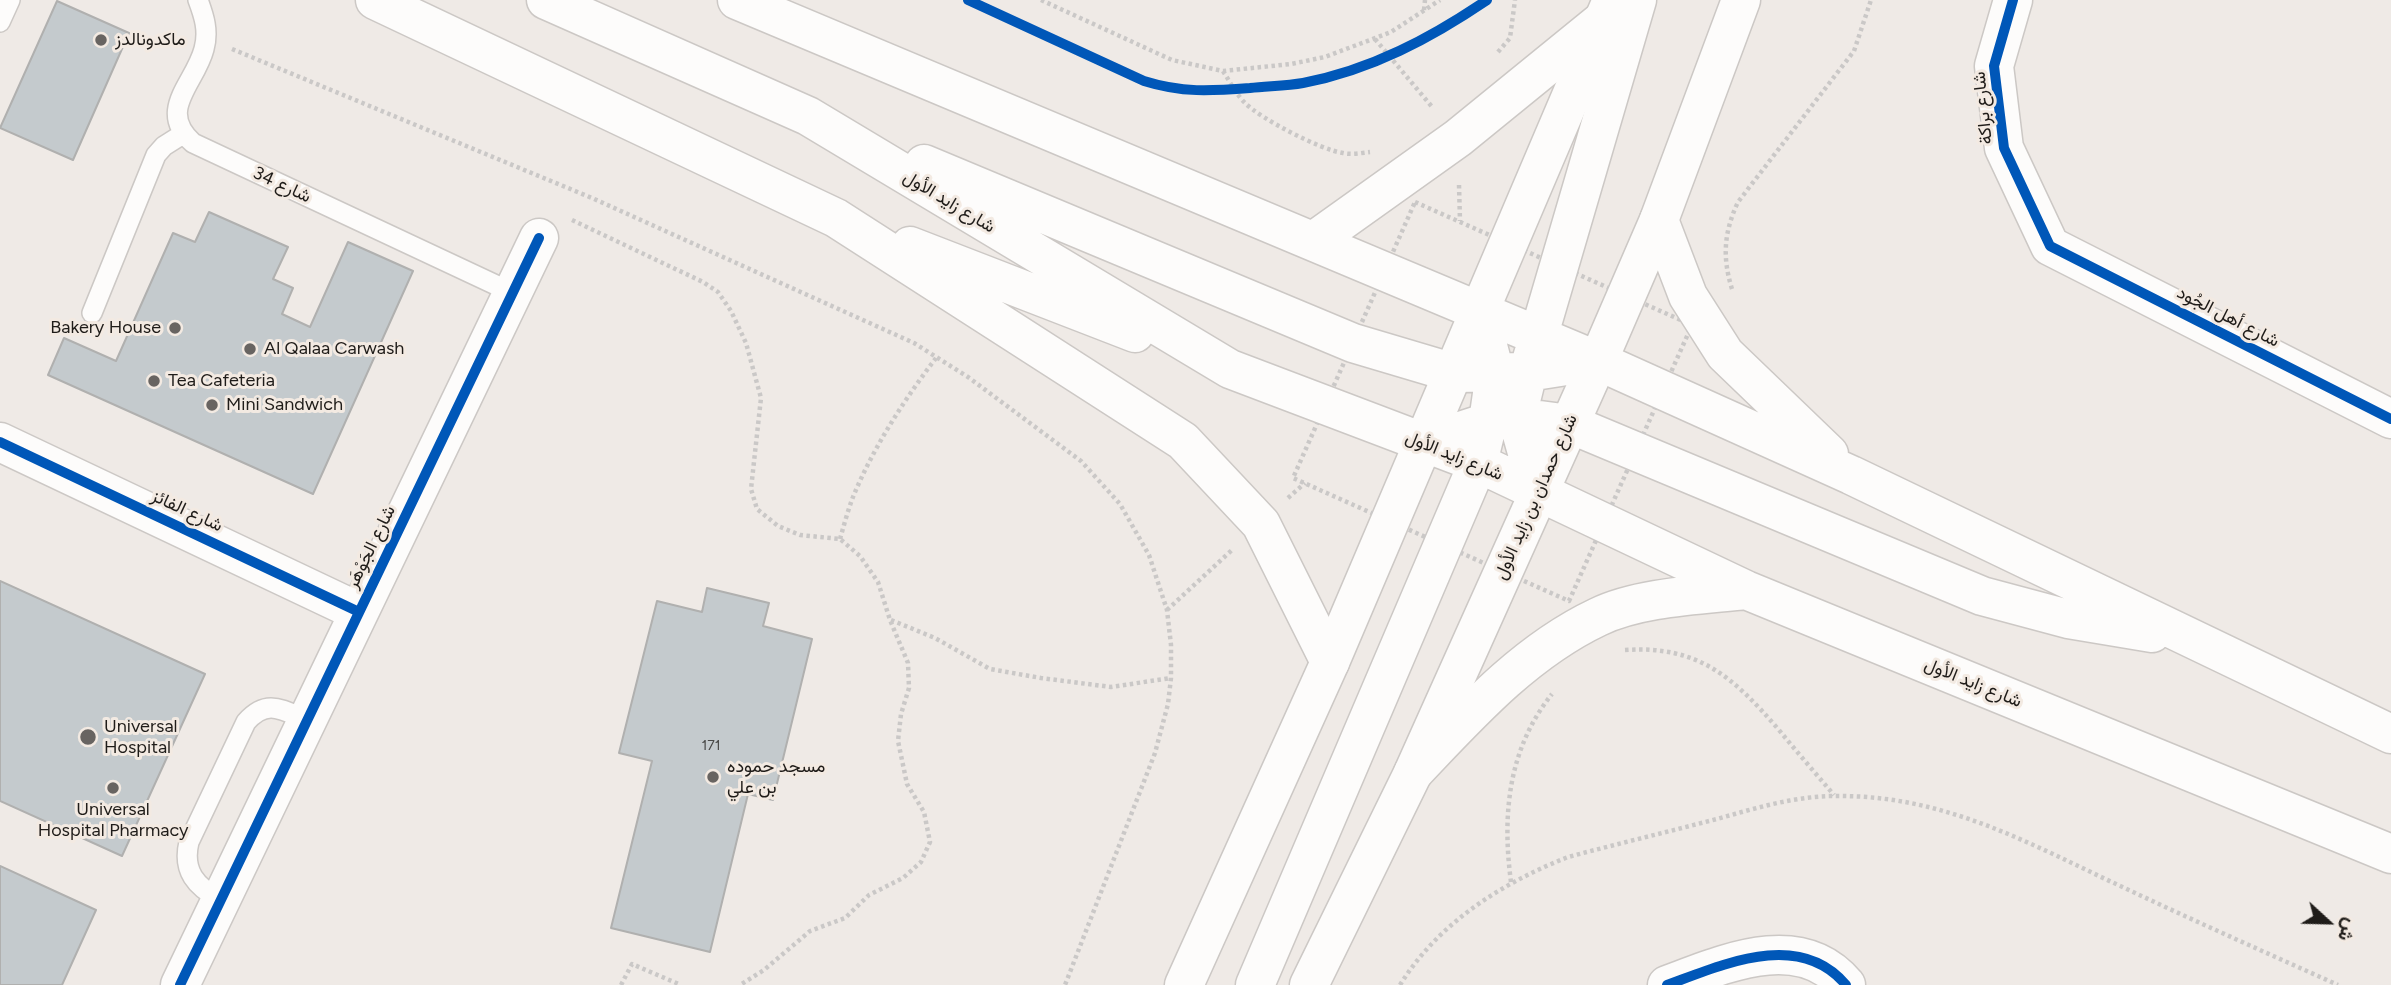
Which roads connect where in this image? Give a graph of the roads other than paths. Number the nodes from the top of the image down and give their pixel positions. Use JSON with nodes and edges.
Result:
{"nodes":[{"id":1,"x":10,"y":0,"type":"edge"},
{"id":2,"x":198,"y":0,"type":"edge"},
{"id":3,"x":375,"y":0,"type":"edge"},
{"id":4,"x":546,"y":0,"type":"edge"},
{"id":5,"x":737,"y":0,"type":"edge"},
{"id":6,"x":1637,"y":0,"type":"edge"},
{"id":7,"x":1741,"y":0,"type":"edge"},
{"id":8,"x":2012,"y":0,"type":"edge"},
{"id":9,"x":1608,"y":10,"type":"edge"},
{"id":10,"x":0,"y":22,"type":"edge"},
{"id":11,"x":808,"y":116,"type":"junction"},
{"id":12,"x":183,"y":134,"type":"junction"},
{"id":13,"x":836,"y":218,"type":"junction"},
{"id":14,"x":1659,"y":220,"type":"junction"},
{"id":15,"x":539,"y":239,"type":"road end"},
{"id":16,"x":1315,"y":240,"type":"junction"},
{"id":17,"x":2050,"y":246,"type":"joint"},
{"id":18,"x":513,"y":293,"type":"junction"},
{"id":19,"x":1479,"y":311,"type":"junction"},
{"id":20,"x":92,"y":313,"type":"dead end"},
{"id":21,"x":1538,"y":335,"type":"junction"},
{"id":22,"x":1598,"y":361,"type":"junction"},
{"id":23,"x":1230,"y":369,"type":"junction"},
{"id":24,"x":1512,"y":372,"type":"junction"},
{"id":25,"x":1454,"y":373,"type":"junction"},
{"id":26,"x":1503,"y":419,"type":"junction"},
{"id":27,"x":2391,"y":419,"type":"edge"},
{"id":28,"x":1570,"y":424,"type":"junction"},
{"id":29,"x":0,"y":442,"type":"edge"},
{"id":30,"x":1423,"y":443,"type":"junction"},
{"id":31,"x":1478,"y":463,"type":"junction"},
{"id":32,"x":1851,"y":475,"type":"junction"},
{"id":33,"x":1538,"y":492,"type":"junction"},
{"id":34,"x":1746,"y":590,"type":"junction"},
{"id":35,"x":359,"y":612,"type":"junction"},
{"id":36,"x":2195,"y":640,"type":"junction"},
{"id":37,"x":1330,"y":662,"type":"junction"},
{"id":38,"x":307,"y":720,"type":"junction"},
{"id":39,"x":2391,"y":734,"type":"edge"},
{"id":40,"x":1413,"y":773,"type":"junction"},
{"id":41,"x":2391,"y":854,"type":"edge"},
{"id":42,"x":221,"y":900,"type":"junction"},
{"id":43,"x":180,"y":985,"type":"edge"},
{"id":44,"x":1184,"y":985,"type":"edge"},
{"id":45,"x":1255,"y":985,"type":"edge"},
{"id":46,"x":1309,"y":985,"type":"edge"},
{"id":47,"x":1667,"y":985,"type":"edge"},
{"id":48,"x":1846,"y":985,"type":"edge"}],
"edges":[{"from":1,"to":10,"type":"lane"},
{"from":2,"to":12,"type":"lane"},
{"from":3,"to":13,"type":"main road"},
{"from":4,"to":11,"type":"main road","name":"شارع زايد الأول"},
{"from":5,"to":16,"type":"main road"},
{"from":6,"to":21,"type":"main road"},
{"from":7,"to":14,"type":"main road","name":"شارع حمدان بن زايد الأول"},
{"from":8,"to":17,"type":"main road","name":"شارع براكة"},
{"from":9,"to":16,"type":"main road"},
{"from":9,"to":19,"type":"main road"},
{"from":11,"to":23,"type":"main road","name":"شارع زايد الأول"},
{"from":11,"to":25,"type":"main road"},
{"from":12,"to":18,"type":"lane","name":"شارع 34"},
{"from":12,"to":20,"type":"lane"},
{"from":13,"to":23,"type":"main road"},
{"from":13,"to":37,"type":"main road"},
{"from":14,"to":22,"type":"main road","name":"شارع حمدان بن زايد الأول"},
{"from":14,"to":32,"type":"main road"},
{"from":15,"to":18,"type":"main road","name":"شارع الجَوْهَر"},
{"from":16,"to":19,"type":"main road"},
{"from":17,"to":27,"type":"main road","name":"شارع أهل الجُود"},
{"from":18,"to":35,"type":"main road","name":"شارع الجَوْهَر"},
{"from":19,"to":21,"type":"main road"},
{"from":19,"to":24,"type":"main road"},
{"from":19,"to":25,"type":"main road"},
{"from":21,"to":22,"type":"main road"},
{"from":21,"to":24,"type":"main road"},
{"from":22,"to":24,"type":"main road"},
{"from":22,"to":28,"type":"main road","name":"شارع حمدان بن زايد الأول"},
{"from":22,"to":32,"type":"main road"},
{"from":23,"to":30,"type":"main road","name":"شارع زايد الأول"},
{"from":24,"to":25,"type":"main road"},
{"from":24,"to":26,"type":"main road"},
{"from":25,"to":30,"type":"main road"},
{"from":26,"to":28,"type":"main road"},
{"from":26,"to":30,"type":"main road"},
{"from":26,"to":31,"type":"main road"},
{"from":26,"to":33,"type":"main road"},
{"from":28,"to":33,"type":"main road","name":"شارع حمدان بن زايد الأول"},
{"from":28,"to":36,"type":"main road"},
{"from":29,"to":35,"type":"main road","name":"شارع الفائز"},
{"from":30,"to":31,"type":"main road","name":"شارع زايد الأول"},
{"from":30,"to":37,"type":"main road"},
{"from":31,"to":33,"type":"main road","name":"شارع زايد الأول"},
{"from":31,"to":45,"type":"main road"},
{"from":32,"to":36,"type":"main road"},
{"from":33,"to":34,"type":"main road","name":"شارع زايد الأول"},
{"from":33,"to":40,"type":"main road","name":"شارع حمدان بن زايد الأول"},
{"from":34,"to":40,"type":"main road"},
{"from":34,"to":41,"type":"main road","name":"شارع زايد الأول"},
{"from":35,"to":38,"type":"main road","name":"شارع الجَوْهَر"},
{"from":36,"to":39,"type":"main road"},
{"from":37,"to":44,"type":"main road"},
{"from":38,"to":42,"type":"main road","name":"شارع الجَوْهَر"},
{"from":38,"to":42,"type":"lane"},
{"from":40,"to":46,"type":"main road","name":"شارع حمدان بن زايد الأول"},
{"from":42,"to":43,"type":"main road","name":"شارع الجَوْهَر"},
{"from":47,"to":48,"type":"main road"}]}
